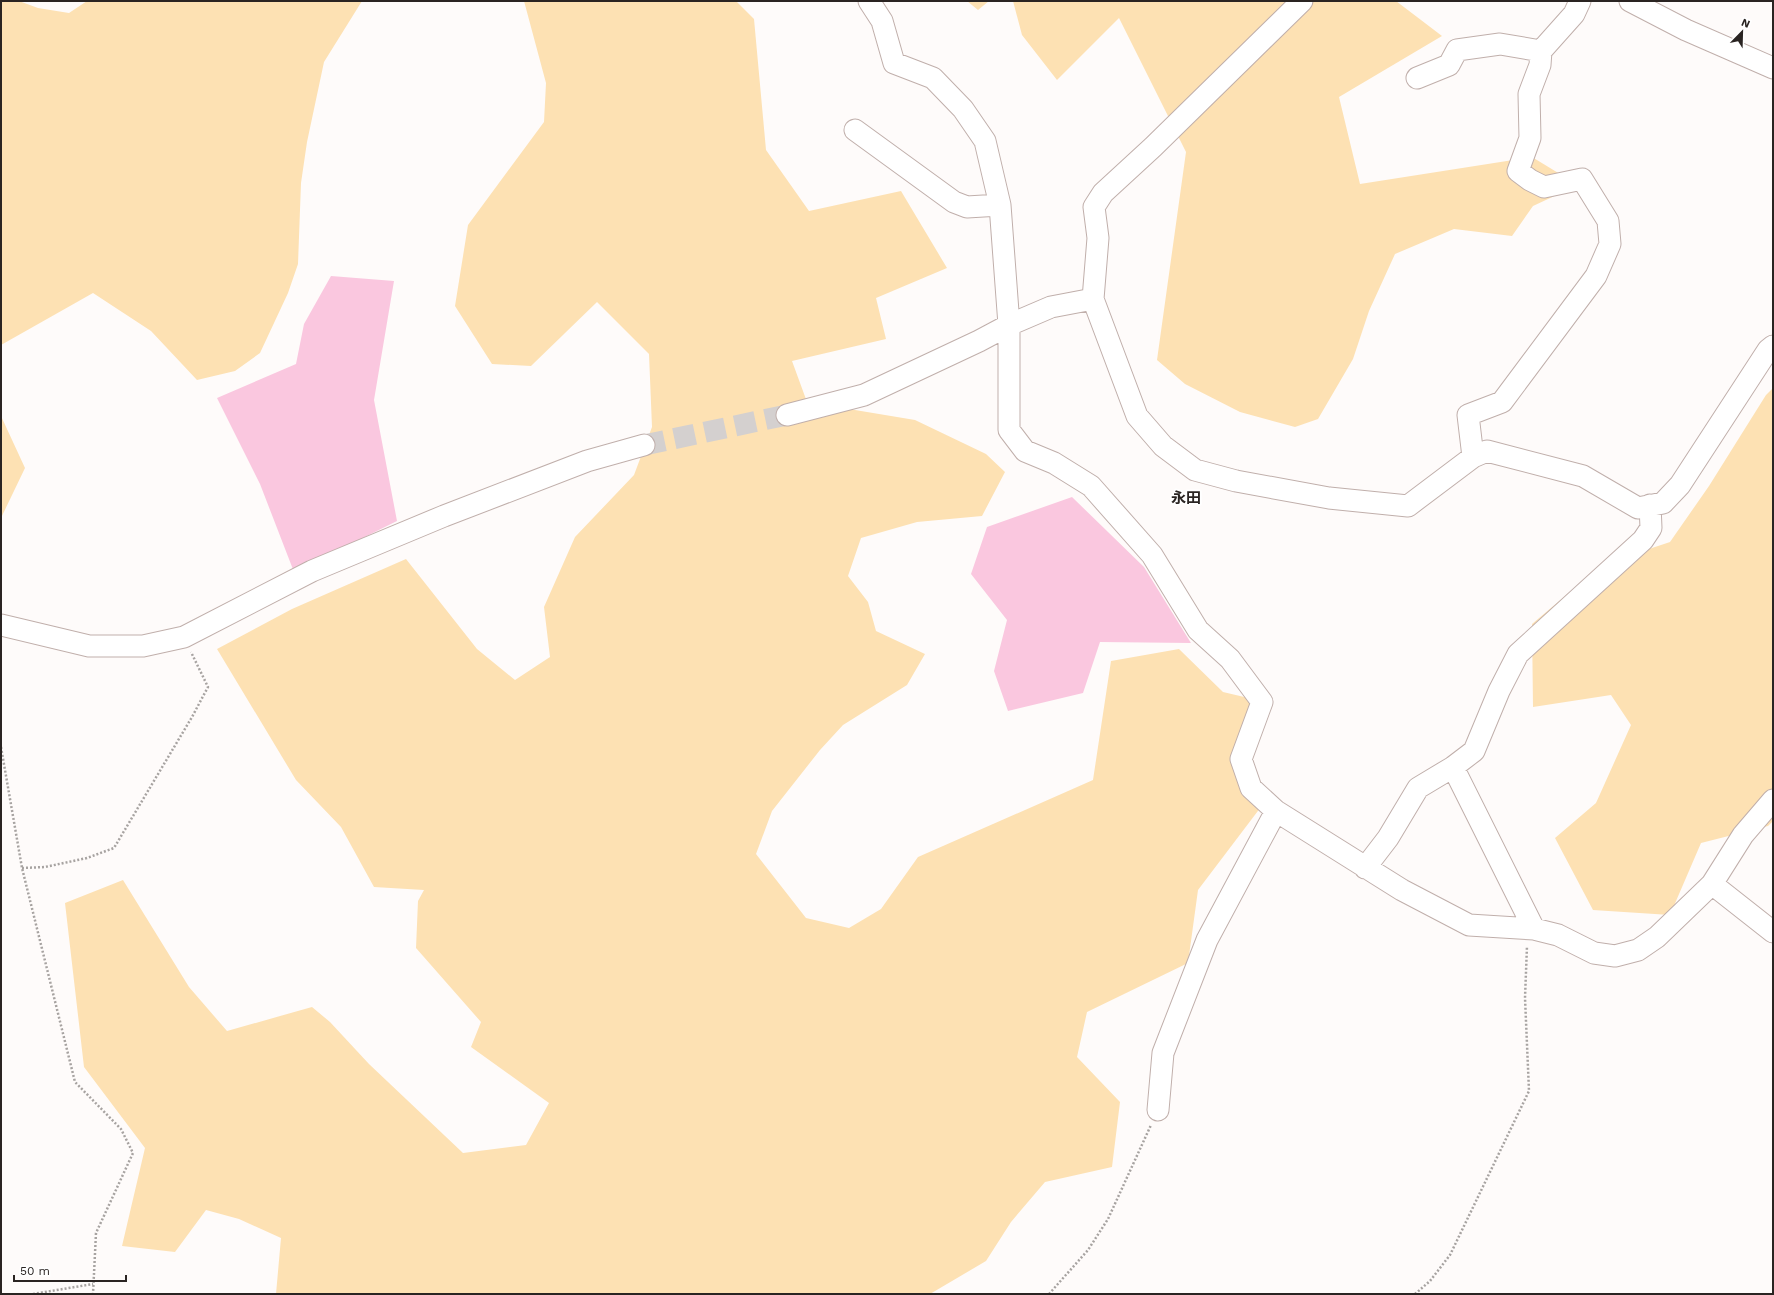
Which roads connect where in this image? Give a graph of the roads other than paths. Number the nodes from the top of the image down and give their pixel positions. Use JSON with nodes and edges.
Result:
{"nodes":[{"id":1,"x":869,"y":1,"type":"edge"},
{"id":2,"x":1302,"y":1,"type":"edge"},
{"id":3,"x":1580,"y":1,"type":"edge"},
{"id":4,"x":1630,"y":1,"type":"edge"},
{"id":5,"x":1541,"y":51,"type":"junction"},
{"id":6,"x":1773,"y":68,"type":"edge"},
{"id":7,"x":1417,"y":78,"type":"dead end"},
{"id":8,"x":855,"y":130,"type":"dead end"},
{"id":9,"x":1000,"y":205,"type":"junction"},
{"id":10,"x":1093,"y":299,"type":"junction"},
{"id":11,"x":1009,"y":325,"type":"junction"},
{"id":12,"x":1773,"y":346,"type":"edge"},
{"id":13,"x":787,"y":415,"type":"tunnel mouth"},
{"id":14,"x":644,"y":445,"type":"tunnel mouth"},
{"id":15,"x":1473,"y":457,"type":"junction"},
{"id":16,"x":1650,"y":505,"type":"junction"},
{"id":17,"x":1,"y":624,"type":"edge"},
{"id":18,"x":1453,"y":767,"type":"junction"},
{"id":19,"x":1773,"y":800,"type":"edge"},
{"id":20,"x":1276,"y":812,"type":"junction"},
{"id":21,"x":1365,"y":868,"type":"junction"},
{"id":22,"x":1712,"y":884,"type":"junction"},
{"id":23,"x":1534,"y":929,"type":"junction"},
{"id":24,"x":1773,"y":932,"type":"edge"},
{"id":25,"x":1158,"y":1110,"type":"road end"}],
"edges":[{"from":1,"to":9,"type":"street"},
{"from":2,"to":10,"type":"street"},
{"from":3,"to":5,"type":"street"},
{"from":4,"to":6,"type":"street"},
{"from":5,"to":7,"type":"street"},
{"from":5,"to":15,"type":"street"},
{"from":8,"to":9,"type":"street"},
{"from":9,"to":11,"type":"street"},
{"from":10,"to":11,"type":"street"},
{"from":10,"to":15,"type":"street"},
{"from":11,"to":13,"type":"street"},
{"from":11,"to":20,"type":"street"},
{"from":12,"to":16,"type":"street"},
{"from":14,"to":17,"type":"street"},
{"from":15,"to":16,"type":"street"},
{"from":16,"to":18,"type":"street"},
{"from":18,"to":21,"type":"street"},
{"from":18,"to":23,"type":"street"},
{"from":19,"to":22,"type":"street"},
{"from":20,"to":21,"type":"street"},
{"from":20,"to":25,"type":"street"},
{"from":21,"to":23,"type":"street"},
{"from":22,"to":23,"type":"street"},
{"from":22,"to":24,"type":"street"}]}
